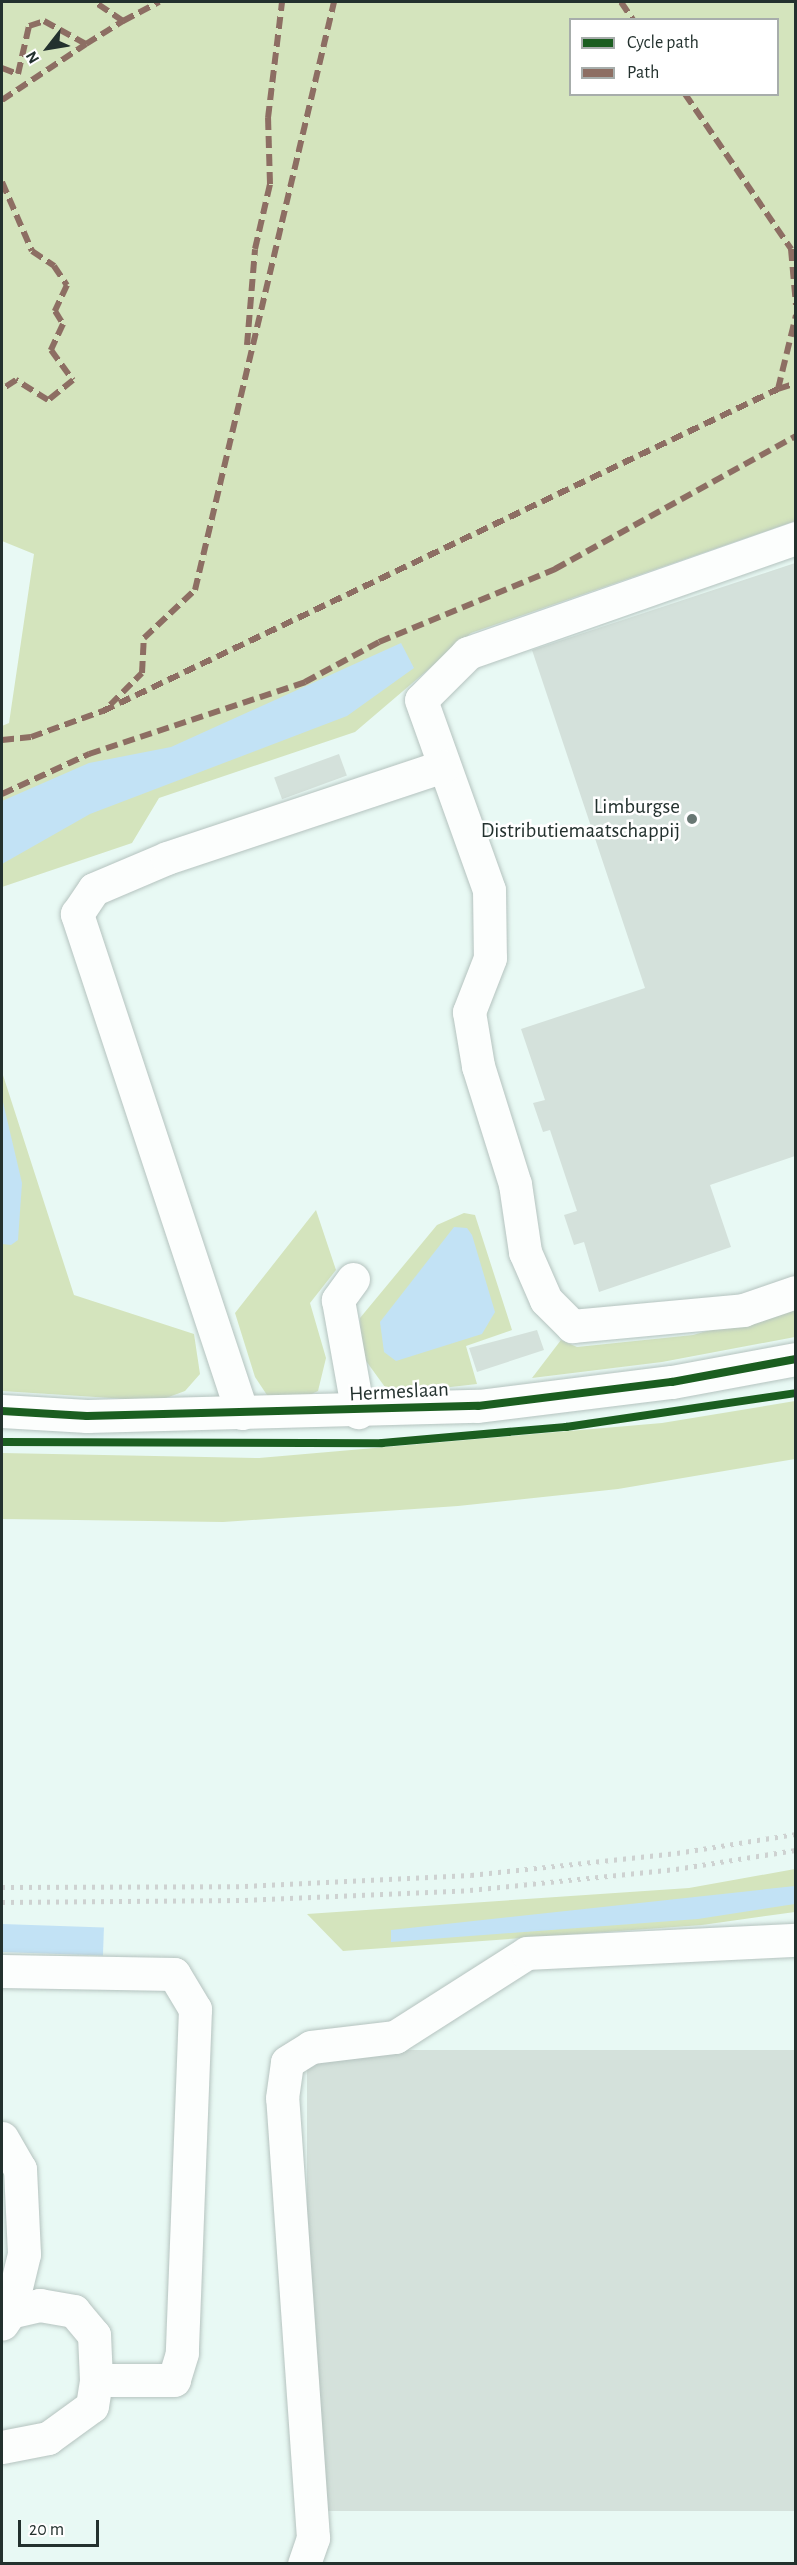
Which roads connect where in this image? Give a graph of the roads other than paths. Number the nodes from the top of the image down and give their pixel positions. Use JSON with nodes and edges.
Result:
{"nodes":[{"id":1,"x":795,"y":538,"type":"edge"},
{"id":2,"x":443,"y":766,"type":"junction"},
{"id":3,"x":353,"y":1279,"type":"dead end"},
{"id":4,"x":795,"y":1292,"type":"edge"},
{"id":5,"x":795,"y":1359,"type":"edge"},
{"id":6,"x":2,"y":1411,"type":"edge"},
{"id":7,"x":358,"y":1412,"type":"junction"},
{"id":8,"x":242,"y":1413,"type":"junction"},
{"id":9,"x":795,"y":1940,"type":"edge"},
{"id":10,"x":2,"y":1971,"type":"edge"},
{"id":11,"x":2,"y":2138,"type":"edge"},
{"id":12,"x":6,"y":2318,"type":"edge"},
{"id":13,"x":96,"y":2380,"type":"junction"},
{"id":14,"x":2,"y":2447,"type":"edge"},
{"id":15,"x":304,"y":2564,"type":"edge"}],
"edges":[{"from":1,"to":2,"type":"street"},
{"from":2,"to":4,"type":"street"},
{"from":2,"to":8,"type":"street"},
{"from":3,"to":7,"type":"street"},
{"from":5,"to":7,"type":"street","name":"Hermeslaan"},
{"from":6,"to":8,"type":"street","name":"Hermeslaan"},
{"from":7,"to":8,"type":"street","name":"Hermeslaan"},
{"from":9,"to":15,"type":"street"},
{"from":10,"to":13,"type":"street"},
{"from":11,"to":12,"type":"street"},
{"from":12,"to":13,"type":"street"},
{"from":13,"to":14,"type":"street"}]}
